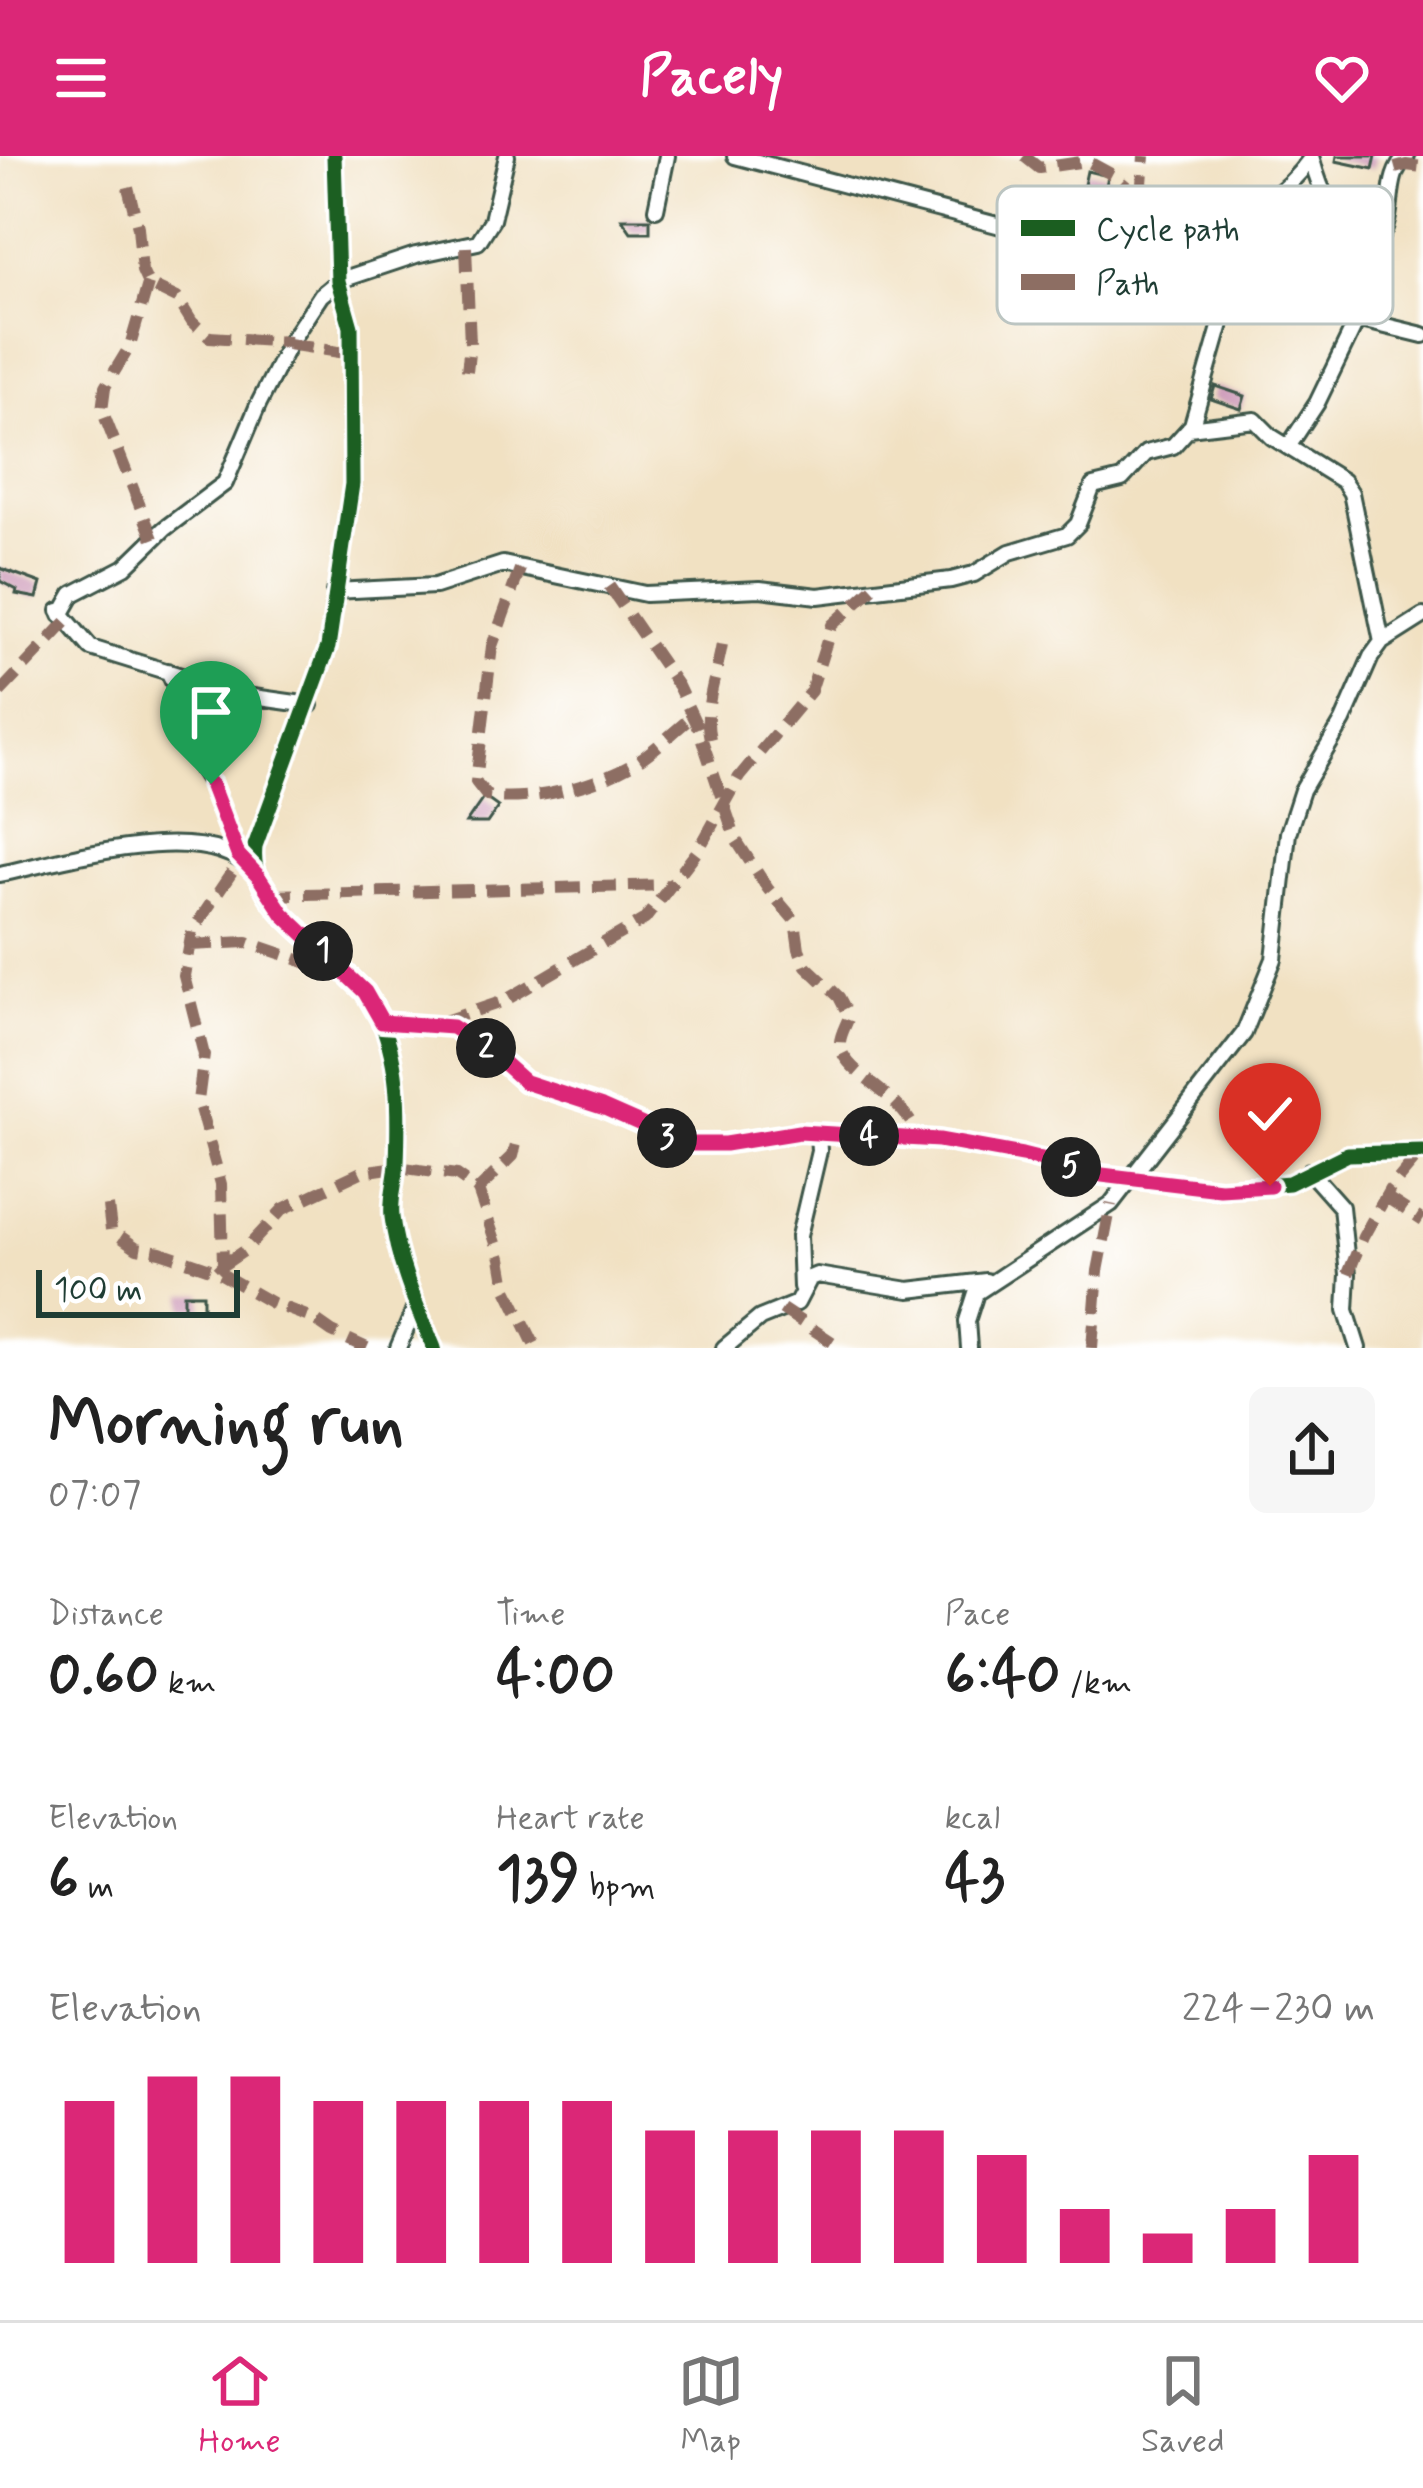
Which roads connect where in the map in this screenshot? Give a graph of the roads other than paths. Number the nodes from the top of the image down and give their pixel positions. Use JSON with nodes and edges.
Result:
{"nodes":[{"id":1,"x":334,"y":156,"type":"edge"},
{"id":2,"x":508,"y":156,"type":"edge"},
{"id":3,"x":667,"y":156,"type":"edge"},
{"id":4,"x":735,"y":156,"type":"edge"},
{"id":5,"x":1407,"y":156,"type":"edge"},
{"id":6,"x":1311,"y":157,"type":"edge"},
{"id":7,"x":1289,"y":186,"type":"edge"},
{"id":8,"x":1322,"y":186,"type":"edge"},
{"id":9,"x":1391,"y":186,"type":"edge"},
{"id":10,"x":656,"y":208,"type":"dead end"},
{"id":11,"x":997,"y":225,"type":"edge"},
{"id":12,"x":338,"y":281,"type":"junction"},
{"id":13,"x":1219,"y":324,"type":"edge"},
{"id":14,"x":1355,"y":324,"type":"edge"},
{"id":15,"x":1381,"y":324,"type":"edge"},
{"id":16,"x":1423,"y":335,"type":"edge"},
{"id":17,"x":1190,"y":428,"type":"junction"},
{"id":18,"x":1288,"y":446,"type":"junction"},
{"id":19,"x":334,"y":591,"type":"junction"},
{"id":20,"x":1423,"y":616,"type":"edge"},
{"id":21,"x":1382,"y":643,"type":"junction"},
{"id":22,"x":168,"y":671,"type":"junction"},
{"id":23,"x":310,"y":705,"type":"junction"},
{"id":24,"x":238,"y":855,"type":"junction"},
{"id":25,"x":0,"y":874,"type":"edge"},
{"id":26,"x":258,"y":876,"type":"junction"},
{"id":27,"x":382,"y":1022,"type":"junction"},
{"id":28,"x":818,"y":1132,"type":"junction"},
{"id":29,"x":1423,"y":1152,"type":"edge"},
{"id":30,"x":1310,"y":1172,"type":"junction"},
{"id":31,"x":1128,"y":1178,"type":"junction"},
{"id":32,"x":994,"y":1280,"type":"junction"},
{"id":33,"x":802,"y":1296,"type":"junction"},
{"id":34,"x":416,"y":1305,"type":"junction"},
{"id":35,"x":398,"y":1348,"type":"edge"},
{"id":36,"x":434,"y":1348,"type":"edge"},
{"id":37,"x":724,"y":1348,"type":"edge"},
{"id":38,"x":969,"y":1348,"type":"edge"},
{"id":39,"x":1358,"y":1348,"type":"edge"}],
"edges":[{"from":1,"to":12,"type":"street"},
{"from":2,"to":12,"type":"street"},
{"from":3,"to":10,"type":"street"},
{"from":4,"to":11,"type":"street"},
{"from":5,"to":9,"type":"street"},
{"from":6,"to":7,"type":"street"},
{"from":6,"to":8,"type":"street"},
{"from":12,"to":19,"type":"street"},
{"from":12,"to":22,"type":"street"},
{"from":13,"to":17,"type":"street"},
{"from":14,"to":18,"type":"street"},
{"from":15,"to":16,"type":"street"},
{"from":17,"to":18,"type":"street"},
{"from":17,"to":19,"type":"street"},
{"from":18,"to":21,"type":"street"},
{"from":19,"to":23,"type":"street"},
{"from":20,"to":21,"type":"street"},
{"from":21,"to":31,"type":"street"},
{"from":22,"to":23,"type":"street"},
{"from":22,"to":24,"type":"street"},
{"from":23,"to":26,"type":"street"},
{"from":24,"to":25,"type":"street"},
{"from":24,"to":26,"type":"street"},
{"from":26,"to":27,"type":"street"},
{"from":27,"to":28,"type":"street"},
{"from":27,"to":34,"type":"street"},
{"from":28,"to":31,"type":"street"},
{"from":28,"to":33,"type":"street"},
{"from":29,"to":30,"type":"street"},
{"from":30,"to":31,"type":"street"},
{"from":30,"to":39,"type":"street"},
{"from":31,"to":32,"type":"street"},
{"from":32,"to":33,"type":"street"},
{"from":32,"to":38,"type":"street"},
{"from":33,"to":37,"type":"street"},
{"from":34,"to":35,"type":"street"},
{"from":34,"to":36,"type":"street"}]}
